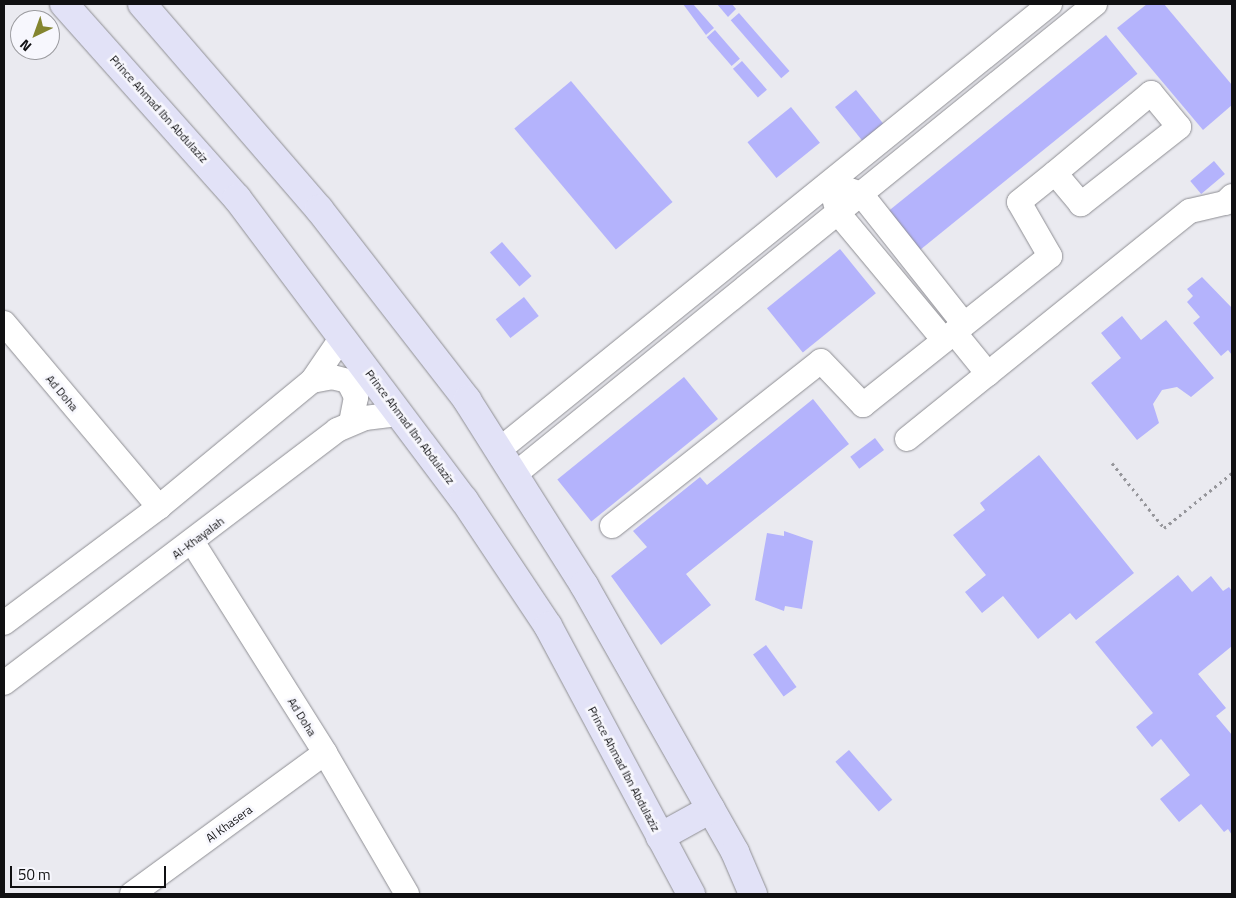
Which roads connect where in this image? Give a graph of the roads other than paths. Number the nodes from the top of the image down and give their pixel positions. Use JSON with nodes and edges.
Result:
{"nodes":[{"id":1,"x":64,"y":4,"type":"edge"},
{"id":2,"x":142,"y":4,"type":"edge"},
{"id":3,"x":1050,"y":4,"type":"edge"},
{"id":4,"x":1095,"y":4,"type":"edge"},
{"id":5,"x":1055,"y":173,"type":"junction"},
{"id":6,"x":831,"y":182,"type":"junction"},
{"id":7,"x":861,"y":194,"type":"junction"},
{"id":8,"x":1232,"y":196,"type":"edge"},
{"id":9,"x":838,"y":213,"type":"junction"},
{"id":10,"x":4,"y":323,"type":"edge"},
{"id":11,"x":954,"y":332,"type":"junction"},
{"id":12,"x":342,"y":336,"type":"junction"},
{"id":13,"x":988,"y":374,"type":"junction"},
{"id":14,"x":312,"y":381,"type":"junction"},
{"id":15,"x":400,"y":414,"type":"junction"},
{"id":16,"x":351,"y":422,"type":"junction"},
{"id":17,"x":907,"y":439,"type":"dead end"},
{"id":18,"x":499,"y":450,"type":"junction"},
{"id":19,"x":514,"y":475,"type":"junction"},
{"id":20,"x":159,"y":508,"type":"junction"},
{"id":21,"x":612,"y":526,"type":"dead end"},
{"id":22,"x":193,"y":543,"type":"junction"},
{"id":23,"x":4,"y":623,"type":"edge"},
{"id":24,"x":4,"y":683,"type":"edge"},
{"id":25,"x":325,"y":754,"type":"junction"},
{"id":26,"x":711,"y":809,"type":"junction"},
{"id":27,"x":660,"y":837,"type":"junction"},
{"id":28,"x":132,"y":894,"type":"edge"},
{"id":29,"x":407,"y":894,"type":"edge"},
{"id":30,"x":691,"y":894,"type":"edge"},
{"id":31,"x":753,"y":894,"type":"edge"}],
"edges":[{"from":1,"to":12,"type":"main road","name":"Prince Ahmad Ibn Abdulaziz"},
{"from":2,"to":18,"type":"main road"},
{"from":3,"to":6,"type":"street"},
{"from":4,"to":7,"type":"street"},
{"from":5,"to":5,"type":"street"},
{"from":5,"to":11,"type":"street"},
{"from":6,"to":7,"type":"street"},
{"from":6,"to":9,"type":"street"},
{"from":6,"to":18,"type":"street"},
{"from":7,"to":9,"type":"street"},
{"from":7,"to":11,"type":"street"},
{"from":8,"to":13,"type":"street"},
{"from":9,"to":11,"type":"street"},
{"from":9,"to":19,"type":"street"},
{"from":10,"to":20,"type":"street","name":"Ad Doha"},
{"from":11,"to":13,"type":"street"},
{"from":11,"to":21,"type":"street"},
{"from":12,"to":14,"type":"street"},
{"from":12,"to":15,"type":"main road","name":"Prince Ahmad Ibn Abdulaziz"},
{"from":13,"to":17,"type":"street"},
{"from":14,"to":16,"type":"street"},
{"from":14,"to":20,"type":"street"},
{"from":15,"to":16,"type":"street","name":"Al-Khayalah"},
{"from":15,"to":27,"type":"main road","name":"Prince Ahmad Ibn Abdulaziz"},
{"from":16,"to":22,"type":"street","name":"Al-Khayalah"},
{"from":18,"to":19,"type":"main road"},
{"from":19,"to":26,"type":"main road"},
{"from":20,"to":23,"type":"street"},
{"from":22,"to":24,"type":"street","name":"Al-Khayalah"},
{"from":22,"to":25,"type":"street","name":"Ad Doha"},
{"from":25,"to":28,"type":"street","name":"Al Khasera"},
{"from":25,"to":29,"type":"street","name":"Ad Doha"},
{"from":26,"to":27,"type":"main road"},
{"from":26,"to":31,"type":"main road"},
{"from":27,"to":30,"type":"main road","name":"Prince Ahmad Ibn Abdulaziz"}]}
